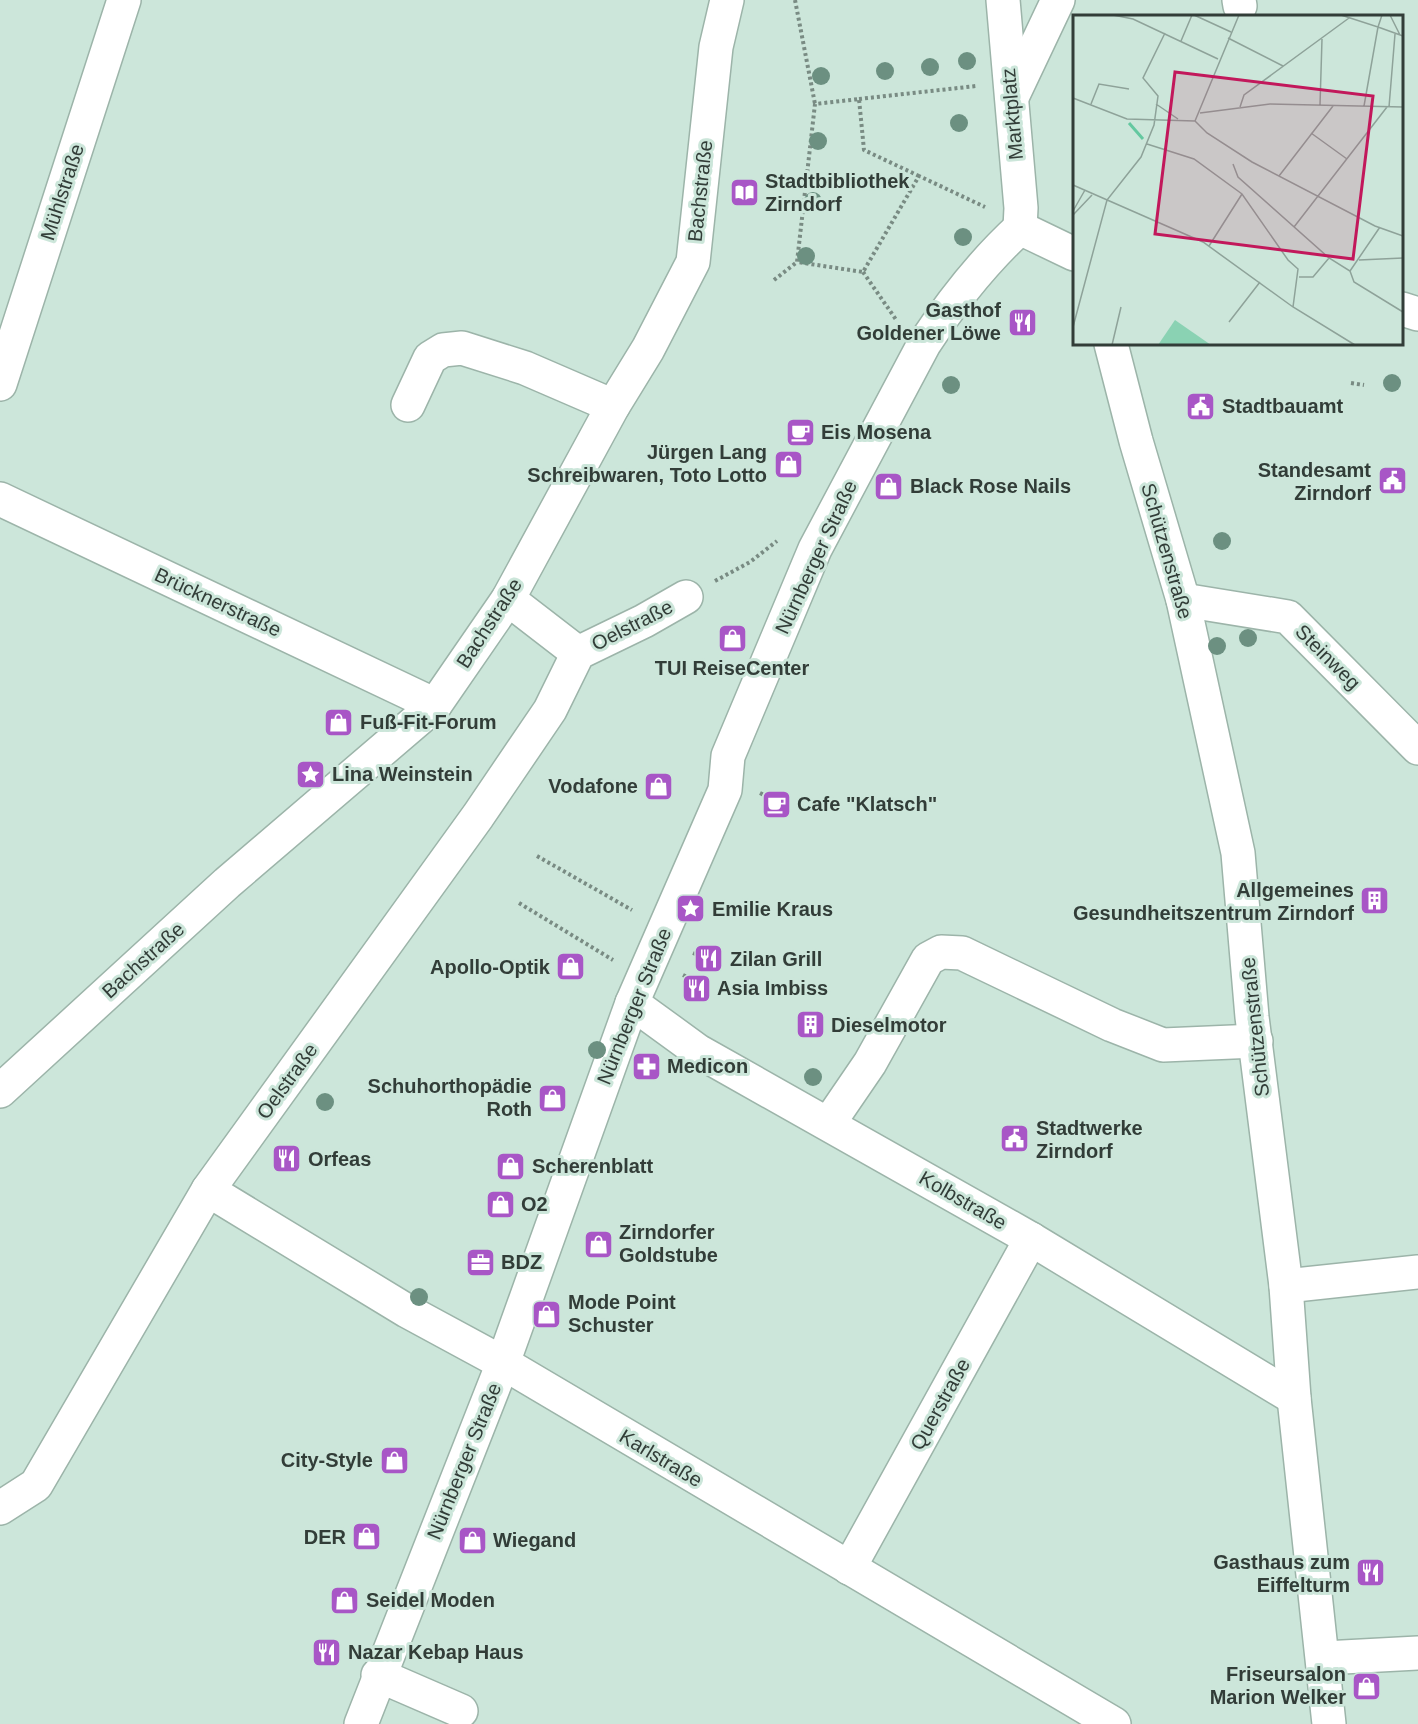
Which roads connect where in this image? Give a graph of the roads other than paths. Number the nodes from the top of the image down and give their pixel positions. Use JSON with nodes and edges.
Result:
{"nodes":[{"id":1,"x":124,"y":0,"type":"edge"},
{"id":2,"x":727,"y":0,"type":"edge"},
{"id":3,"x":1002,"y":0,"type":"edge"},
{"id":4,"x":1058,"y":0,"type":"edge"},
{"id":5,"x":1010,"y":91,"type":"junction"},
{"id":6,"x":1020,"y":228,"type":"junction"},
{"id":7,"x":1073,"y":254,"type":"edge"},
{"id":8,"x":1403,"y":310,"type":"edge"},
{"id":9,"x":1418,"y":314,"type":"edge"},
{"id":10,"x":1111,"y":345,"type":"edge"},
{"id":11,"x":0,"y":384,"type":"edge"},
{"id":12,"x":408,"y":405,"type":"dead end"},
{"id":13,"x":613,"y":406,"type":"junction"},
{"id":14,"x":0,"y":499,"type":"edge"},
{"id":15,"x":686,"y":597,"type":"dead end"},
{"id":16,"x":508,"y":599,"type":"junction"},
{"id":17,"x":1183,"y":600,"type":"junction"},
{"id":18,"x":578,"y":653,"type":"junction"},
{"id":19,"x":435,"y":705,"type":"junction"},
{"id":20,"x":1418,"y":748,"type":"edge"},
{"id":21,"x":632,"y":1003,"type":"junction"},
{"id":22,"x":1256,"y":1041,"type":"junction"},
{"id":23,"x":0,"y":1090,"type":"edge"},
{"id":24,"x":829,"y":1123,"type":"junction"},
{"id":25,"x":208,"y":1190,"type":"junction"},
{"id":26,"x":1031,"y":1239,"type":"junction"},
{"id":27,"x":1418,"y":1272,"type":"edge"},
{"id":28,"x":1286,"y":1286,"type":"junction"},
{"id":29,"x":503,"y":1363,"type":"junction"},
{"id":30,"x":1294,"y":1398,"type":"junction"},
{"id":31,"x":0,"y":1508,"type":"edge"},
{"id":32,"x":849,"y":1568,"type":"junction"},
{"id":33,"x":1418,"y":1653,"type":"edge"},
{"id":34,"x":1324,"y":1658,"type":"junction"},
{"id":35,"x":378,"y":1675,"type":"junction"},
{"id":36,"x":461,"y":1711,"type":"dead end"},
{"id":37,"x":361,"y":1724,"type":"edge"},
{"id":38,"x":1114,"y":1724,"type":"edge"},
{"id":39,"x":1329,"y":1724,"type":"edge"}],
"edges":[{"from":1,"to":11,"type":"street","name":"Mühlstraße"},
{"from":2,"to":13,"type":"street","name":"Bachstraße"},
{"from":3,"to":5,"type":"street","name":"Marktplatz"},
{"from":4,"to":5,"type":"street"},
{"from":5,"to":6,"type":"street","name":"Marktplatz"},
{"from":6,"to":7,"type":"street"},
{"from":6,"to":21,"type":"street","name":"Nürnberger Straße"},
{"from":8,"to":9,"type":"street"},
{"from":10,"to":17,"type":"street","name":"Schützenstraße"},
{"from":12,"to":13,"type":"street"},
{"from":13,"to":16,"type":"street","name":"Bachstraße"},
{"from":14,"to":19,"type":"street","name":"Brücknerstraße"},
{"from":15,"to":18,"type":"street","name":"Oelstraße"},
{"from":16,"to":18,"type":"street","name":"Oelstraße"},
{"from":16,"to":19,"type":"street","name":"Bachstraße"},
{"from":17,"to":20,"type":"street","name":"Steinweg"},
{"from":17,"to":22,"type":"street","name":"Schützenstraße"},
{"from":18,"to":25,"type":"street","name":"Oelstraße"},
{"from":19,"to":23,"type":"street","name":"Bachstraße"},
{"from":21,"to":24,"type":"street","name":"Kolbstraße"},
{"from":21,"to":29,"type":"street","name":"Nürnberger Straße"},
{"from":22,"to":24,"type":"street"},
{"from":22,"to":28,"type":"street","name":"Schützenstraße"},
{"from":24,"to":26,"type":"street","name":"Kolbstraße"},
{"from":25,"to":29,"type":"street","name":"Karlstraße"},
{"from":25,"to":31,"type":"street","name":"Oelstraße"},
{"from":26,"to":30,"type":"street","name":"Kolbstraße"},
{"from":26,"to":32,"type":"street","name":"Querstraße"},
{"from":27,"to":28,"type":"street"},
{"from":28,"to":30,"type":"street","name":"Schützenstraße"},
{"from":29,"to":32,"type":"street","name":"Karlstraße"},
{"from":29,"to":35,"type":"street","name":"Nürnberger Straße"},
{"from":30,"to":34,"type":"street","name":"Schützenstraße"},
{"from":32,"to":38,"type":"street","name":"Karlstraße"},
{"from":33,"to":34,"type":"street"},
{"from":34,"to":39,"type":"street","name":"Schützenstraße"},
{"from":35,"to":36,"type":"street"},
{"from":35,"to":37,"type":"street","name":"Nürnberger Straße"}]}
